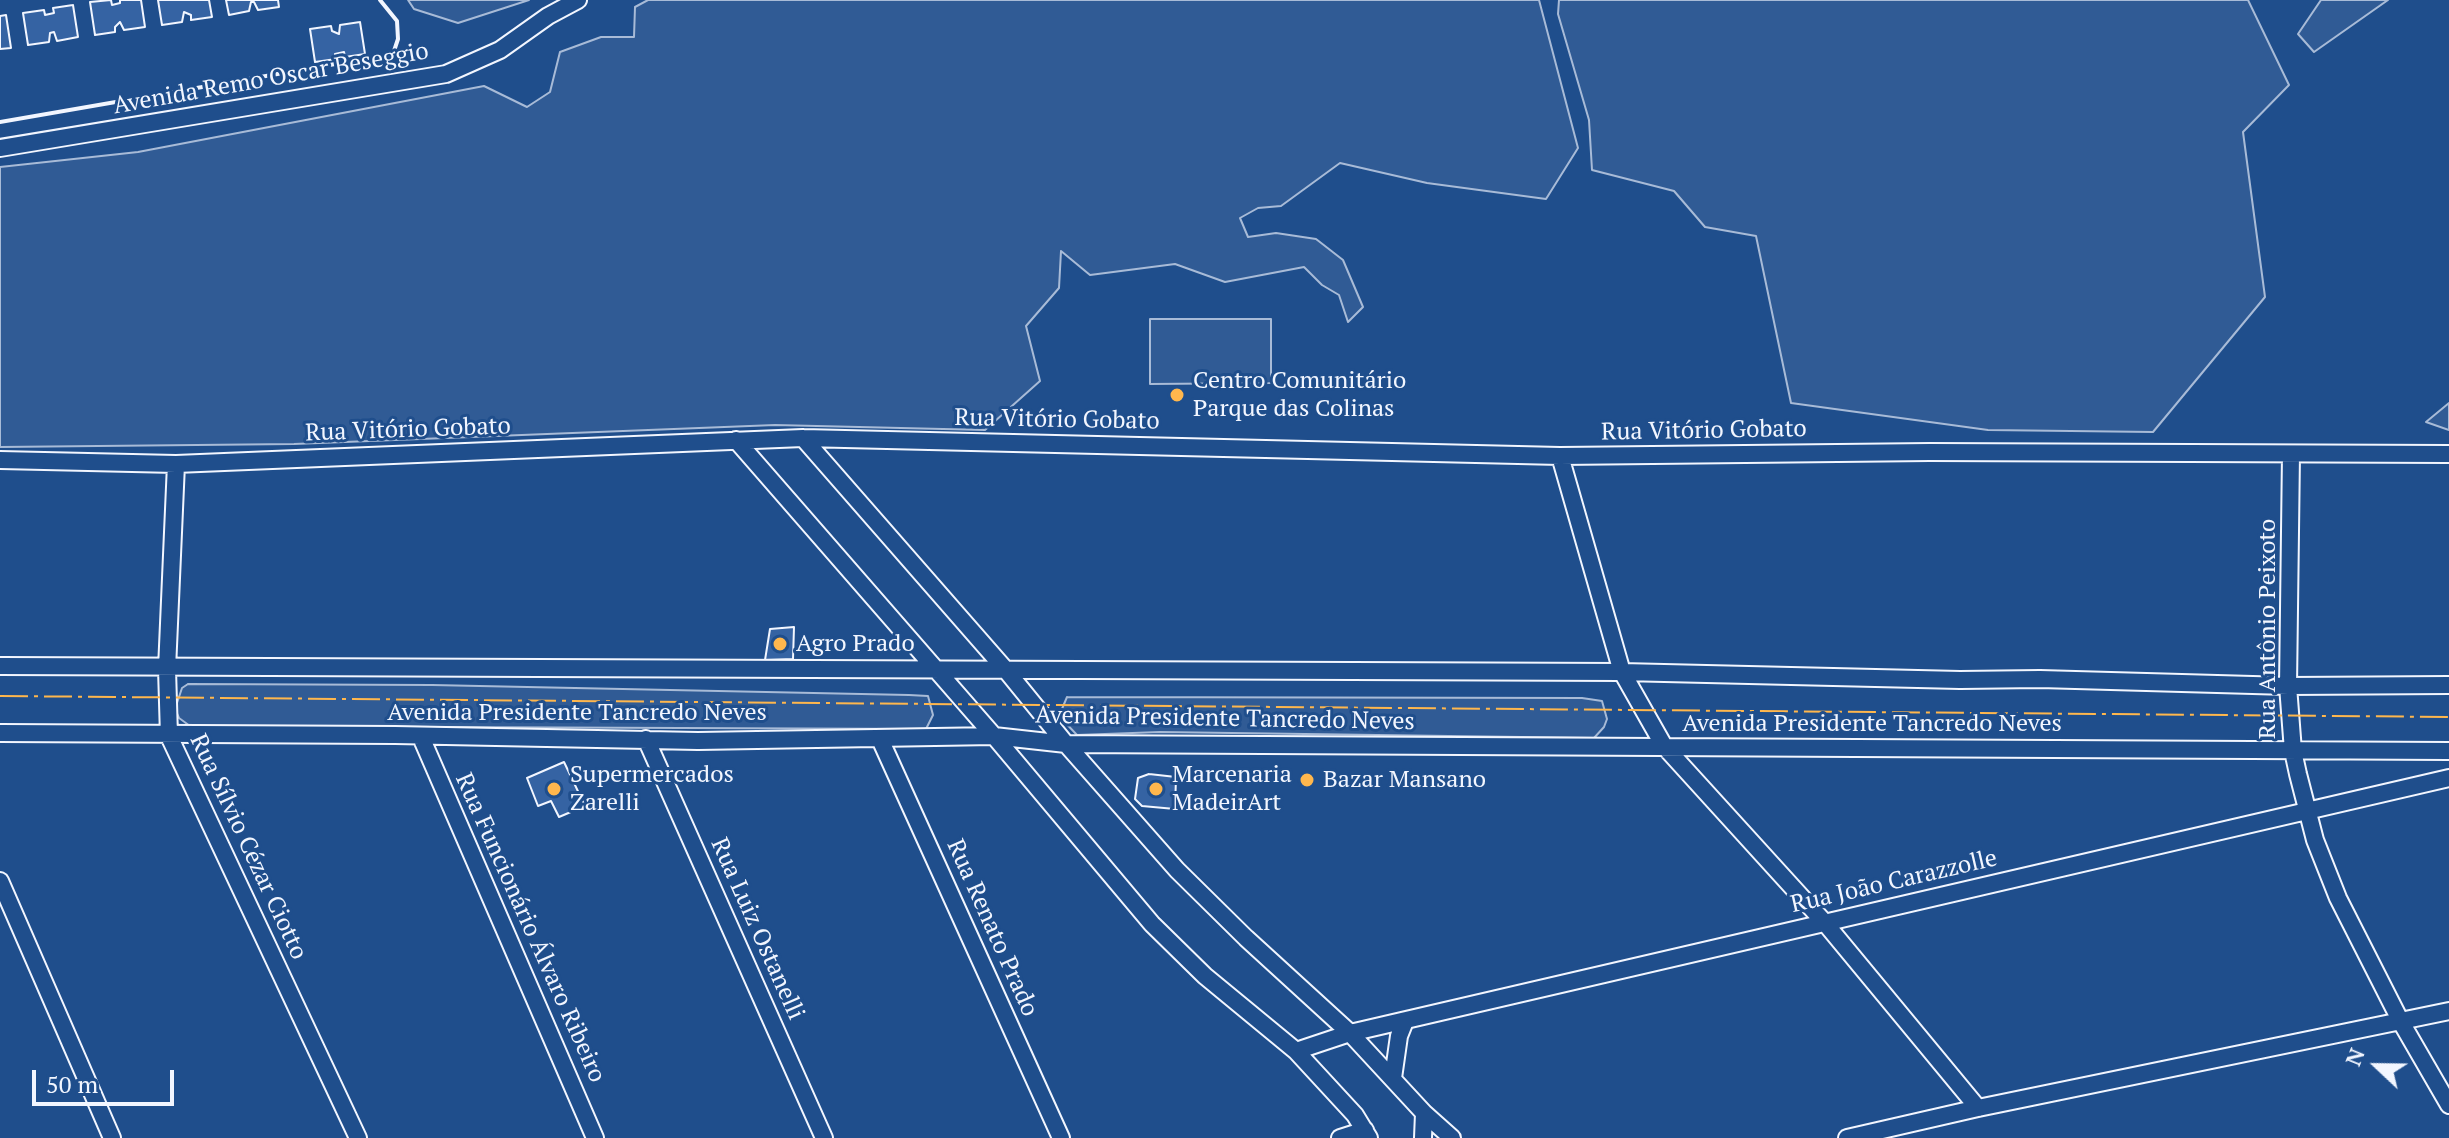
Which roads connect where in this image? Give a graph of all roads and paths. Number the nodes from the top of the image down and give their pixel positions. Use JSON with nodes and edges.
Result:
{"nodes":[{"id":1,"x":578,"y":0,"type":"edge"},
{"id":2,"x":0,"y":148,"type":"edge"},
{"id":3,"x":803,"y":438,"type":"junction"},
{"id":4,"x":736,"y":440,"type":"junction"},
{"id":5,"x":2291,"y":454,"type":"junction"},
{"id":6,"x":2449,"y":454,"type":"edge"},
{"id":7,"x":1560,"y":456,"type":"junction"},
{"id":8,"x":0,"y":460,"type":"edge"},
{"id":9,"x":176,"y":464,"type":"junction"},
{"id":10,"x":0,"y":666,"type":"edge"},
{"id":11,"x":933,"y":668,"type":"junction"},
{"id":12,"x":167,"y":669,"type":"junction"},
{"id":13,"x":1005,"y":669,"type":"junction"},
{"id":14,"x":1622,"y":672,"type":"junction"},
{"id":15,"x":2449,"y":685,"type":"edge"},
{"id":16,"x":2288,"y":686,"type":"junction"},
{"id":17,"x":0,"y":733,"type":"edge"},
{"id":18,"x":169,"y":736,"type":"junction"},
{"id":19,"x":994,"y":736,"type":"junction"},
{"id":20,"x":421,"y":737,"type":"junction"},
{"id":21,"x":646,"y":739,"type":"junction"},
{"id":22,"x":880,"y":739,"type":"junction"},
{"id":23,"x":1066,"y":744,"type":"junction"},
{"id":24,"x":1664,"y":746,"type":"junction"},
{"id":25,"x":2293,"y":751,"type":"junction"},
{"id":26,"x":2449,"y":751,"type":"edge"},
{"id":27,"x":2449,"y":778,"type":"edge"},
{"id":28,"x":2309,"y":811,"type":"junction"},
{"id":29,"x":0,"y":881,"type":"edge"},
{"id":30,"x":1825,"y":923,"type":"junction"},
{"id":31,"x":2449,"y":1011,"type":"edge"},
{"id":32,"x":1405,"y":1021,"type":"junction"},
{"id":33,"x":2401,"y":1022,"type":"junction"},
{"id":34,"x":1350,"y":1033,"type":"junction"},
{"id":35,"x":1296,"y":1051,"type":"junction"},
{"id":36,"x":1393,"y":1078,"type":"junction"},
{"id":37,"x":2449,"y":1105,"type":"edge"},
{"id":38,"x":1978,"y":1108,"type":"junction"},
{"id":39,"x":1424,"y":1113,"type":"junction"},
{"id":40,"x":1367,"y":1134,"type":"edge"},
{"id":41,"x":112,"y":1138,"type":"edge"},
{"id":42,"x":358,"y":1138,"type":"edge"},
{"id":43,"x":595,"y":1138,"type":"edge"},
{"id":44,"x":824,"y":1138,"type":"edge"},
{"id":45,"x":1061,"y":1138,"type":"edge"},
{"id":46,"x":1340,"y":1138,"type":"edge"},
{"id":47,"x":1423,"y":1138,"type":"edge"},
{"id":48,"x":1452,"y":1138,"type":"edge"},
{"id":49,"x":1847,"y":1138,"type":"edge"}],
"edges":[{"from":1,"to":2,"type":"street","name":"Avenida Remo Oscar Beseggio"},
{"from":3,"to":4,"type":"street","name":"Rua Vitório Gobato"},
{"from":3,"to":7,"type":"street","name":"Rua Vitório Gobato"},
{"from":3,"to":13,"type":"street"},
{"from":4,"to":9,"type":"street","name":"Rua Vitório Gobato"},
{"from":4,"to":11,"type":"street"},
{"from":5,"to":6,"type":"street","name":"Rua Vitório Gobato"},
{"from":5,"to":7,"type":"street","name":"Rua Vitório Gobato"},
{"from":5,"to":16,"type":"street","name":"Rua Antônio Peixoto"},
{"from":7,"to":14,"type":"street"},
{"from":8,"to":9,"type":"street","name":"Rua Vitório Gobato"},
{"from":9,"to":12,"type":"street","name":"Rua Sílvio Cézar Ciotto"},
{"from":10,"to":12,"type":"street","name":"Avenida Presidente Tancredo Neves"},
{"from":11,"to":12,"type":"street","name":"Avenida Presidente Tancredo Neves"},
{"from":11,"to":13,"type":"street","name":"Avenida Presidente Tancredo Neves"},
{"from":11,"to":19,"type":"street"},
{"from":12,"to":18,"type":"street","name":"Rua Sílvio Cézar Ciotto"},
{"from":13,"to":14,"type":"street","name":"Avenida Presidente Tancredo Neves"},
{"from":13,"to":23,"type":"street"},
{"from":14,"to":16,"type":"street","name":"Avenida Presidente Tancredo Neves"},
{"from":14,"to":24,"type":"street"},
{"from":15,"to":16,"type":"street","name":"Avenida Presidente Tancredo Neves"},
{"from":16,"to":25,"type":"street","name":"Rua Antônio Peixoto"},
{"from":17,"to":18,"type":"street","name":"Avenida Presidente Tancredo Neves"},
{"from":18,"to":20,"type":"street","name":"Avenida Presidente Tancredo Neves"},
{"from":18,"to":42,"type":"street","name":"Rua Sílvio Cézar Ciotto"},
{"from":19,"to":22,"type":"street","name":"Avenida Presidente Tancredo Neves"},
{"from":19,"to":23,"type":"street","name":"Avenida Presidente Tancredo Neves"},
{"from":19,"to":35,"type":"street"},
{"from":20,"to":21,"type":"street","name":"Avenida Presidente Tancredo Neves"},
{"from":20,"to":43,"type":"street","name":"Rua Funcionário Álvaro Ribeiro"},
{"from":21,"to":22,"type":"street","name":"Avenida Presidente Tancredo Neves"},
{"from":21,"to":44,"type":"street","name":"Rua Luiz Ostanelli"},
{"from":22,"to":45,"type":"street","name":"Rua Renato Prado"},
{"from":23,"to":24,"type":"street","name":"Avenida Presidente Tancredo Neves"},
{"from":23,"to":34,"type":"street"},
{"from":24,"to":25,"type":"street","name":"Avenida Presidente Tancredo Neves"},
{"from":24,"to":30,"type":"street"},
{"from":25,"to":26,"type":"street","name":"Avenida Presidente Tancredo Neves"},
{"from":25,"to":28,"type":"street","name":"Rua Antônio Peixoto"},
{"from":27,"to":28,"type":"street","name":"Rua João Carazzolle"},
{"from":28,"to":30,"type":"street","name":"Rua João Carazzolle"},
{"from":28,"to":33,"type":"street","name":"Rua Antônio Peixoto"},
{"from":29,"to":41,"type":"street"},
{"from":30,"to":32,"type":"street","name":"Rua João Carazzolle"},
{"from":30,"to":38,"type":"street"},
{"from":31,"to":33,"type":"street"},
{"from":32,"to":34,"type":"street","name":"Rua João Carazzolle"},
{"from":32,"to":36,"type":"street"},
{"from":33,"to":37,"type":"street","name":"Rua Antônio Peixoto"},
{"from":33,"to":38,"type":"street"},
{"from":34,"to":35,"type":"street","name":"Rua João Carazzolle"},
{"from":34,"to":36,"type":"street"},
{"from":35,"to":40,"type":"street"},
{"from":36,"to":39,"type":"street"},
{"from":38,"to":49,"type":"street"},
{"from":39,"to":47,"type":"street"},
{"from":39,"to":48,"type":"street"},
{"from":40,"to":46,"type":"street"}]}
